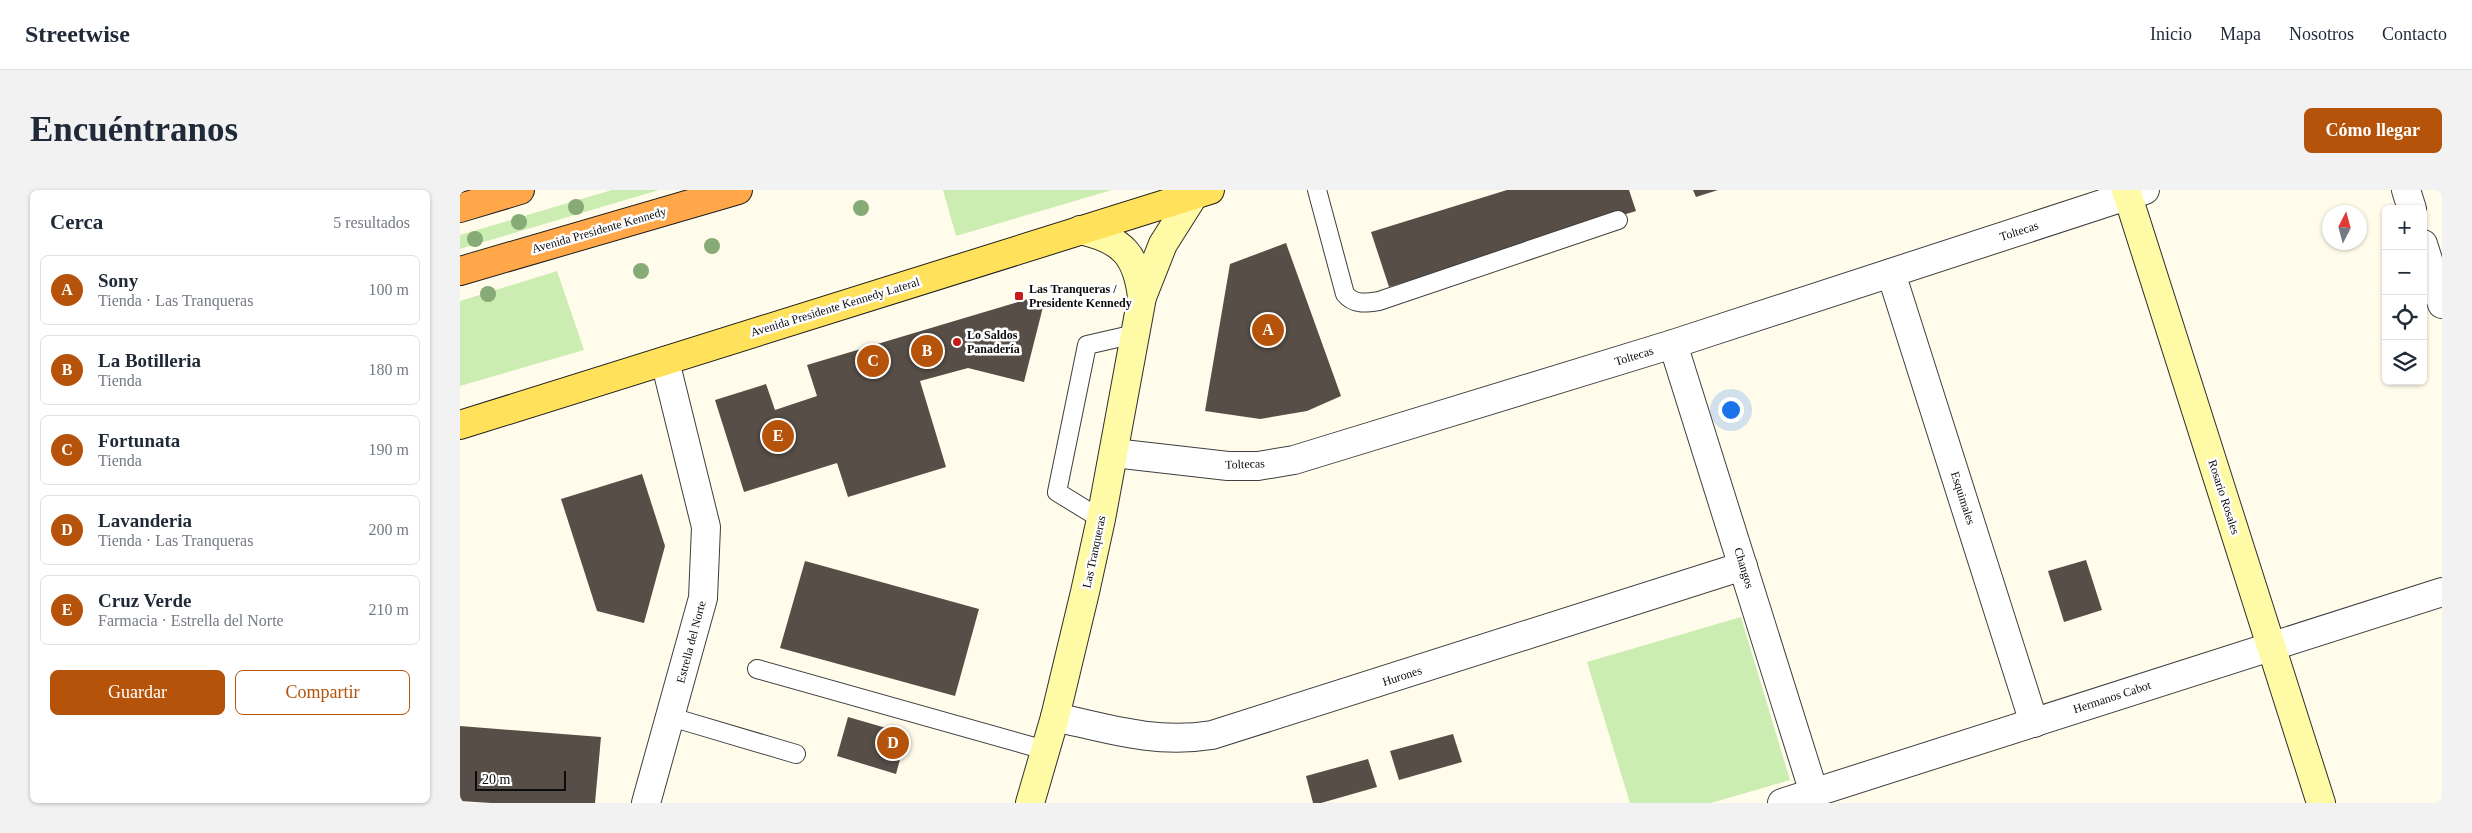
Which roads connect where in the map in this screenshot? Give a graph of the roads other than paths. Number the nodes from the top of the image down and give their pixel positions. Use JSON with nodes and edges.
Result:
{"nodes":[{"id":1,"x":520,"y":190,"type":"edge"},
{"id":2,"x":738,"y":190,"type":"edge"},
{"id":3,"x":1316,"y":190,"type":"edge"},
{"id":4,"x":2406,"y":190,"type":"edge"},
{"id":5,"x":2133,"y":192,"type":"edge"},
{"id":6,"x":1202,"y":193,"type":"edge"},
{"id":7,"x":2411,"y":205,"type":"edge"},
{"id":8,"x":460,"y":208,"type":"edge"},
{"id":9,"x":1618,"y":220,"type":"dead end"},
{"id":10,"x":1080,"y":230,"type":"junction"},
{"id":11,"x":2425,"y":250,"type":"edge"},
{"id":12,"x":460,"y":271,"type":"edge"},
{"id":13,"x":1892,"y":272,"type":"junction"},
{"id":14,"x":1142,"y":297,"type":"junction"},
{"id":15,"x":2442,"y":304,"type":"edge"},
{"id":16,"x":1135,"y":334,"type":"junction"},
{"id":17,"x":1674,"y":344,"type":"junction"},
{"id":18,"x":665,"y":361,"type":"junction"},
{"id":19,"x":460,"y":425,"type":"edge"},
{"id":20,"x":1114,"y":453,"type":"junction"},
{"id":21,"x":1101,"y":518,"type":"junction"},
{"id":22,"x":1743,"y":566,"type":"junction"},
{"id":23,"x":2442,"y":592,"type":"edge"},
{"id":24,"x":2271,"y":646,"type":"junction"},
{"id":25,"x":757,"y":670,"type":"dead end"},
{"id":26,"x":671,"y":717,"type":"junction"},
{"id":27,"x":1055,"y":717,"type":"junction"},
{"id":28,"x":2034,"y":722,"type":"junction"},
{"id":29,"x":1045,"y":750,"type":"junction"},
{"id":30,"x":796,"y":754,"type":"dead end"},
{"id":31,"x":1814,"y":793,"type":"junction"},
{"id":32,"x":646,"y":803,"type":"edge"},
{"id":33,"x":1030,"y":803,"type":"edge"},
{"id":34,"x":1782,"y":803,"type":"edge"},
{"id":35,"x":2321,"y":803,"type":"edge"}],
"edges":[{"from":1,"to":8,"type":"highway"},
{"from":2,"to":12,"type":"highway","name":"Avenida Presidente Kennedy"},
{"from":3,"to":9,"type":"lane"},
{"from":4,"to":7,"type":"street"},
{"from":5,"to":13,"type":"street","name":"Toltecas"},
{"from":5,"to":24,"type":"main road","name":"Rosario Rosales"},
{"from":6,"to":10,"type":"main road","name":"Avenida Presidente Kennedy Lateral"},
{"from":6,"to":14,"type":"main road","name":"Las Tranqueras"},
{"from":10,"to":14,"type":"main road","name":"Las Tranqueras"},
{"from":10,"to":18,"type":"main road","name":"Avenida Presidente Kennedy Lateral"},
{"from":11,"to":15,"type":"street"},
{"from":13,"to":17,"type":"street","name":"Toltecas"},
{"from":13,"to":28,"type":"street","name":"Esquimales"},
{"from":14,"to":16,"type":"main road","name":"Las Tranqueras"},
{"from":16,"to":20,"type":"main road","name":"Las Tranqueras"},
{"from":16,"to":21,"type":"lane"},
{"from":17,"to":20,"type":"street","name":"Toltecas"},
{"from":17,"to":22,"type":"street","name":"Changos"},
{"from":18,"to":19,"type":"main road","name":"Avenida Presidente Kennedy Lateral"},
{"from":18,"to":26,"type":"street","name":"Estrella del Norte"},
{"from":20,"to":21,"type":"main road","name":"Las Tranqueras"},
{"from":21,"to":27,"type":"main road","name":"Las Tranqueras"},
{"from":22,"to":27,"type":"street","name":"Hurones"},
{"from":22,"to":31,"type":"street","name":"Changos"},
{"from":23,"to":24,"type":"street","name":"Hermanos Cabot"},
{"from":24,"to":28,"type":"street","name":"Hermanos Cabot"},
{"from":24,"to":35,"type":"main road","name":"Rosario Rosales"},
{"from":25,"to":29,"type":"lane"},
{"from":26,"to":30,"type":"lane"},
{"from":26,"to":32,"type":"street","name":"Estrella del Norte"},
{"from":27,"to":29,"type":"main road","name":"Las Tranqueras"},
{"from":28,"to":31,"type":"street","name":"Hermanos Cabot"},
{"from":29,"to":33,"type":"main road","name":"Las Tranqueras"},
{"from":31,"to":34,"type":"street","name":"Hermanos Cabot"}]}
